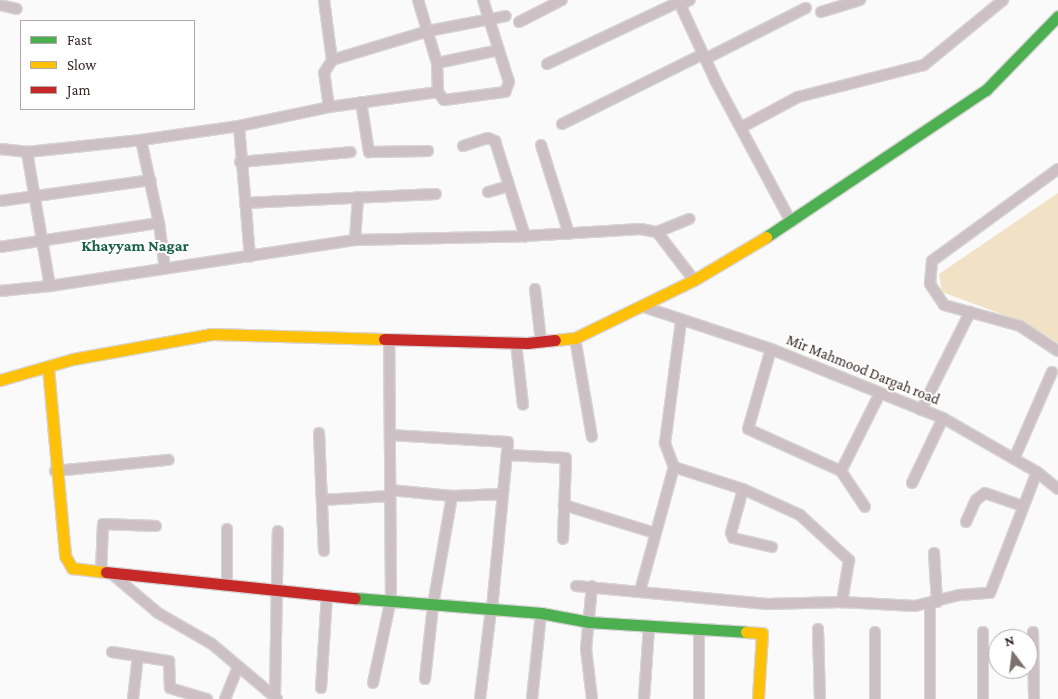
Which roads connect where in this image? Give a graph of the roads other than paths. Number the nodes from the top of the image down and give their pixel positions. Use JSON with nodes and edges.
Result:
{"nodes":[{"id":1,"x":324,"y":0,"type":"edge"},
{"id":2,"x":418,"y":0,"type":"edge"},
{"id":3,"x":483,"y":0,"type":"edge"},
{"id":4,"x":562,"y":0,"type":"edge"},
{"id":5,"x":860,"y":0,"type":"edge"},
{"id":6,"x":1003,"y":0,"type":"edge"},
{"id":7,"x":682,"y":2,"type":"edge"},
{"id":8,"x":0,"y":4,"type":"edge"},
{"id":9,"x":806,"y":8,"type":"dead end"},
{"id":10,"x":17,"y":9,"type":"dead end"},
{"id":11,"x":821,"y":12,"type":"dead end"},
{"id":12,"x":506,"y":16,"type":"dead end"},
{"id":13,"x":1058,"y":16,"type":"edge"},
{"id":14,"x":490,"y":20,"type":"junction"},
{"id":15,"x":519,"y":22,"type":"dead end"},
{"id":16,"x":428,"y":32,"type":"junction"},
{"id":17,"x":499,"y":50,"type":"junction"},
{"id":18,"x":704,"y":57,"type":"junction"},
{"id":19,"x":332,"y":60,"type":"junction"},
{"id":20,"x":437,"y":63,"type":"junction"},
{"id":21,"x":547,"y":64,"type":"dead end"},
{"id":22,"x":438,"y":92,"type":"junction"},
{"id":23,"x":361,"y":102,"type":"junction"},
{"id":24,"x":329,"y":107,"type":"junction"},
{"id":25,"x":562,"y":124,"type":"dead end"},
{"id":26,"x":239,"y":126,"type":"junction"},
{"id":27,"x":742,"y":127,"type":"junction"},
{"id":28,"x":141,"y":140,"type":"junction"},
{"id":29,"x":541,"y":145,"type":"dead end"},
{"id":30,"x":463,"y":146,"type":"dead end"},
{"id":31,"x":0,"y":149,"type":"edge"},
{"id":32,"x":428,"y":151,"type":"dead end"},
{"id":33,"x":27,"y":152,"type":"junction"},
{"id":34,"x":351,"y":152,"type":"dead end"},
{"id":35,"x":240,"y":162,"type":"junction"},
{"id":36,"x":1058,"y":169,"type":"edge"},
{"id":37,"x":151,"y":180,"type":"junction"},
{"id":38,"x":510,"y":186,"type":"junction"},
{"id":39,"x":488,"y":192,"type":"dead end"},
{"id":40,"x":436,"y":194,"type":"dead end"},
{"id":41,"x":34,"y":195,"type":"junction"},
{"id":42,"x":358,"y":196,"type":"junction"},
{"id":43,"x":0,"y":201,"type":"edge"},
{"id":44,"x":245,"y":203,"type":"junction"},
{"id":45,"x":690,"y":219,"type":"dead end"},
{"id":46,"x":791,"y":222,"type":"junction"},
{"id":47,"x":159,"y":223,"type":"junction"},
{"id":48,"x":657,"y":232,"type":"junction"},
{"id":49,"x":569,"y":234,"type":"junction"},
{"id":50,"x":525,"y":236,"type":"junction"},
{"id":51,"x":355,"y":240,"type":"junction"},
{"id":52,"x":44,"y":242,"type":"junction"},
{"id":53,"x":0,"y":247,"type":"edge"},
{"id":54,"x":250,"y":257,"type":"junction"},
{"id":55,"x":164,"y":269,"type":"junction"},
{"id":56,"x":694,"y":280,"type":"junction"},
{"id":57,"x":50,"y":286,"type":"junction"},
{"id":58,"x":535,"y":289,"type":"dead end"},
{"id":59,"x":0,"y":291,"type":"edge"},
{"id":60,"x":644,"y":307,"type":"junction"},
{"id":61,"x":970,"y":312,"type":"junction"},
{"id":62,"x":681,"y":321,"type":"junction"},
{"id":63,"x":575,"y":338,"type":"junction"},
{"id":64,"x":389,"y":341,"type":"junction"},
{"id":65,"x":541,"y":342,"type":"junction"},
{"id":66,"x":516,"y":343,"type":"junction"},
{"id":67,"x":771,"y":349,"type":"junction"},
{"id":68,"x":1058,"y":351,"type":"edge"},
{"id":69,"x":48,"y":368,"type":"junction"},
{"id":70,"x":1052,"y":372,"type":"dead end"},
{"id":71,"x":0,"y":380,"type":"edge"},
{"id":72,"x":880,"y":393,"type":"junction"},
{"id":73,"x":523,"y":405,"type":"dead end"},
{"id":74,"x":921,"y":410,"type":"junction"},
{"id":75,"x":943,"y":418,"type":"junction"},
{"id":76,"x":319,"y":433,"type":"dead end"},
{"id":77,"x":390,"y":435,"type":"junction"},
{"id":78,"x":592,"y":436,"type":"dead end"},
{"id":79,"x":508,"y":455,"type":"junction"},
{"id":80,"x":1014,"y":459,"type":"junction"},
{"id":81,"x":168,"y":460,"type":"dead end"},
{"id":82,"x":674,"y":467,"type":"junction"},
{"id":83,"x":55,"y":471,"type":"junction"},
{"id":84,"x":841,"y":471,"type":"junction"},
{"id":85,"x":1037,"y":472,"type":"junction"},
{"id":86,"x":912,"y":483,"type":"dead end"},
{"id":87,"x":742,"y":489,"type":"junction"},
{"id":88,"x":1058,"y":489,"type":"edge"},
{"id":89,"x":390,"y":493,"type":"junction"},
{"id":90,"x":503,"y":494,"type":"junction"},
{"id":91,"x":452,"y":496,"type":"junction"},
{"id":92,"x":322,"y":500,"type":"junction"},
{"id":93,"x":564,"y":505,"type":"junction"},
{"id":94,"x":1022,"y":506,"type":"junction"},
{"id":95,"x":865,"y":507,"type":"dead end"},
{"id":96,"x":966,"y":522,"type":"dead end"},
{"id":97,"x":156,"y":526,"type":"dead end"},
{"id":98,"x":227,"y":529,"type":"dead end"},
{"id":99,"x":278,"y":531,"type":"dead end"},
{"id":100,"x":655,"y":533,"type":"junction"},
{"id":101,"x":563,"y":539,"type":"dead end"},
{"id":102,"x":772,"y":547,"type":"dead end"},
{"id":103,"x":324,"y":551,"type":"dead end"},
{"id":104,"x":934,"y":552,"type":"dead end"},
{"id":105,"x":106,"y":573,"type":"junction"},
{"id":106,"x":227,"y":586,"type":"junction"},
{"id":107,"x":576,"y":586,"type":"dead end"},
{"id":108,"x":592,"y":586,"type":"junction"},
{"id":109,"x":640,"y":590,"type":"junction"},
{"id":110,"x":276,"y":591,"type":"junction"},
{"id":111,"x":327,"y":594,"type":"junction"},
{"id":112,"x":390,"y":599,"type":"junction"},
{"id":113,"x":842,"y":602,"type":"junction"},
{"id":114,"x":933,"y":603,"type":"junction"},
{"id":115,"x":433,"y":605,"type":"junction"},
{"id":116,"x":491,"y":609,"type":"junction"},
{"id":117,"x":541,"y":613,"type":"junction"},
{"id":118,"x":589,"y":622,"type":"junction"},
{"id":119,"x":649,"y":627,"type":"junction"},
{"id":120,"x":699,"y":629,"type":"junction"},
{"id":121,"x":818,"y":629,"type":"dead end"},
{"id":122,"x":875,"y":632,"type":"dead end"},
{"id":123,"x":983,"y":632,"type":"dead end"},
{"id":124,"x":112,"y":652,"type":"dead end"},
{"id":125,"x":138,"y":656,"type":"junction"},
{"id":126,"x":238,"y":666,"type":"junction"},
{"id":127,"x":425,"y":679,"type":"dead end"},
{"id":128,"x":1034,"y":679,"type":"edge"},
{"id":129,"x":373,"y":683,"type":"dead end"},
{"id":130,"x":320,"y":688,"type":"dead end"},
{"id":131,"x":276,"y":697,"type":"edge"},
{"id":132,"x":133,"y":699,"type":"edge"},
{"id":133,"x":207,"y":699,"type":"edge"},
{"id":134,"x":225,"y":699,"type":"edge"},
{"id":135,"x":480,"y":699,"type":"edge"},
{"id":136,"x":532,"y":699,"type":"edge"},
{"id":137,"x":592,"y":699,"type":"edge"},
{"id":138,"x":644,"y":699,"type":"edge"},
{"id":139,"x":699,"y":699,"type":"edge"},
{"id":140,"x":758,"y":699,"type":"edge"},
{"id":141,"x":820,"y":699,"type":"edge"},
{"id":142,"x":875,"y":699,"type":"edge"},
{"id":143,"x":930,"y":699,"type":"edge"},
{"id":144,"x":983,"y":699,"type":"edge"},
{"id":145,"x":1034,"y":699,"type":"edge"}],
"edges":[{"from":1,"to":19,"type":"street"},
{"from":2,"to":16,"type":"street"},
{"from":3,"to":14,"type":"street"},
{"from":4,"to":15,"type":"street"},
{"from":5,"to":11,"type":"street"},
{"from":6,"to":27,"type":"street"},
{"from":7,"to":18,"type":"street"},
{"from":7,"to":21,"type":"street"},
{"from":8,"to":10,"type":"street"},
{"from":9,"to":18,"type":"street"},
{"from":12,"to":14,"type":"street"},
{"from":13,"to":46,"type":"main road"},
{"from":14,"to":16,"type":"street"},
{"from":14,"to":17,"type":"street"},
{"from":16,"to":19,"type":"street"},
{"from":16,"to":20,"type":"street"},
{"from":17,"to":20,"type":"street"},
{"from":17,"to":22,"type":"street"},
{"from":18,"to":25,"type":"street"},
{"from":18,"to":27,"type":"street"},
{"from":19,"to":24,"type":"street"},
{"from":20,"to":22,"type":"street"},
{"from":22,"to":23,"type":"street"},
{"from":23,"to":24,"type":"street"},
{"from":23,"to":32,"type":"street"},
{"from":24,"to":26,"type":"street"},
{"from":26,"to":28,"type":"street"},
{"from":26,"to":35,"type":"street"},
{"from":27,"to":46,"type":"street"},
{"from":28,"to":33,"type":"street"},
{"from":28,"to":37,"type":"street"},
{"from":29,"to":49,"type":"street"},
{"from":30,"to":38,"type":"street"},
{"from":31,"to":33,"type":"street"},
{"from":33,"to":41,"type":"street"},
{"from":34,"to":35,"type":"street"},
{"from":35,"to":44,"type":"street"},
{"from":36,"to":61,"type":"street"},
{"from":37,"to":41,"type":"street"},
{"from":37,"to":47,"type":"street"},
{"from":38,"to":39,"type":"street"},
{"from":38,"to":50,"type":"street"},
{"from":40,"to":42,"type":"street"},
{"from":41,"to":43,"type":"street"},
{"from":41,"to":52,"type":"street"},
{"from":42,"to":44,"type":"street"},
{"from":42,"to":51,"type":"street"},
{"from":44,"to":54,"type":"street"},
{"from":45,"to":48,"type":"street"},
{"from":46,"to":56,"type":"main road"},
{"from":47,"to":52,"type":"street"},
{"from":47,"to":55,"type":"street"},
{"from":48,"to":49,"type":"street"},
{"from":48,"to":56,"type":"street"},
{"from":49,"to":50,"type":"street"},
{"from":50,"to":51,"type":"street"},
{"from":51,"to":54,"type":"street"},
{"from":52,"to":53,"type":"street"},
{"from":52,"to":57,"type":"street"},
{"from":54,"to":55,"type":"street"},
{"from":55,"to":57,"type":"street"},
{"from":56,"to":60,"type":"main road"},
{"from":57,"to":59,"type":"street"},
{"from":58,"to":65,"type":"street"},
{"from":60,"to":62,"type":"street","name":"Mir Mahmood Dargah road"},
{"from":60,"to":63,"type":"main road"},
{"from":61,"to":68,"type":"street"},
{"from":61,"to":74,"type":"street"},
{"from":62,"to":67,"type":"street","name":"Mir Mahmood Dargah road"},
{"from":62,"to":82,"type":"street"},
{"from":63,"to":65,"type":"main road"},
{"from":63,"to":78,"type":"street"},
{"from":64,"to":66,"type":"main road"},
{"from":64,"to":69,"type":"main road"},
{"from":64,"to":77,"type":"street"},
{"from":65,"to":66,"type":"main road"},
{"from":66,"to":73,"type":"street"},
{"from":67,"to":72,"type":"street","name":"Mir Mahmood Dargah road"},
{"from":67,"to":84,"type":"street"},
{"from":69,"to":71,"type":"main road"},
{"from":69,"to":83,"type":"main road"},
{"from":70,"to":80,"type":"street"},
{"from":72,"to":74,"type":"street","name":"Mir Mahmood Dargah road"},
{"from":72,"to":84,"type":"street"},
{"from":74,"to":75,"type":"street","name":"Mir Mahmood Dargah road"},
{"from":75,"to":80,"type":"street","name":"Mir Mahmood Dargah road"},
{"from":75,"to":86,"type":"street"},
{"from":76,"to":92,"type":"street"},
{"from":77,"to":79,"type":"street"},
{"from":77,"to":89,"type":"street"},
{"from":79,"to":90,"type":"street"},
{"from":79,"to":93,"type":"street"},
{"from":80,"to":85,"type":"street","name":"Mir Mahmood Dargah road"},
{"from":81,"to":83,"type":"street"},
{"from":82,"to":87,"type":"street"},
{"from":82,"to":100,"type":"street"},
{"from":83,"to":105,"type":"main road"},
{"from":84,"to":95,"type":"street"},
{"from":85,"to":88,"type":"street","name":"Mir Mahmood Dargah road"},
{"from":85,"to":94,"type":"street"},
{"from":87,"to":102,"type":"street"},
{"from":87,"to":113,"type":"street"},
{"from":89,"to":91,"type":"street"},
{"from":89,"to":92,"type":"street"},
{"from":89,"to":112,"type":"street"},
{"from":90,"to":91,"type":"street"},
{"from":90,"to":116,"type":"street"},
{"from":91,"to":115,"type":"street"},
{"from":92,"to":103,"type":"street"},
{"from":93,"to":100,"type":"street"},
{"from":93,"to":101,"type":"street"},
{"from":94,"to":96,"type":"street"},
{"from":94,"to":114,"type":"street"},
{"from":97,"to":105,"type":"street"},
{"from":98,"to":106,"type":"street"},
{"from":99,"to":110,"type":"street"},
{"from":100,"to":109,"type":"street"},
{"from":104,"to":114,"type":"street"},
{"from":105,"to":106,"type":"main road"},
{"from":105,"to":126,"type":"street"},
{"from":106,"to":110,"type":"main road"},
{"from":107,"to":108,"type":"street"},
{"from":108,"to":109,"type":"street"},
{"from":108,"to":118,"type":"street"},
{"from":109,"to":113,"type":"street"},
{"from":110,"to":111,"type":"main road"},
{"from":110,"to":131,"type":"street"},
{"from":111,"to":112,"type":"main road"},
{"from":111,"to":130,"type":"street"},
{"from":112,"to":115,"type":"main road"},
{"from":112,"to":129,"type":"street"},
{"from":113,"to":114,"type":"street"},
{"from":114,"to":143,"type":"street"},
{"from":115,"to":116,"type":"main road"},
{"from":115,"to":127,"type":"street"},
{"from":116,"to":117,"type":"main road"},
{"from":116,"to":135,"type":"street"},
{"from":117,"to":118,"type":"main road"},
{"from":117,"to":136,"type":"street"},
{"from":118,"to":119,"type":"main road"},
{"from":118,"to":137,"type":"street"},
{"from":119,"to":120,"type":"main road"},
{"from":119,"to":138,"type":"street"},
{"from":120,"to":139,"type":"street"},
{"from":120,"to":140,"type":"main road"},
{"from":121,"to":141,"type":"street"},
{"from":122,"to":142,"type":"street"},
{"from":123,"to":144,"type":"street"},
{"from":124,"to":125,"type":"street"},
{"from":125,"to":132,"type":"street"},
{"from":125,"to":133,"type":"street"},
{"from":126,"to":131,"type":"street"},
{"from":126,"to":134,"type":"street"},
{"from":128,"to":145,"type":"street"}]}
